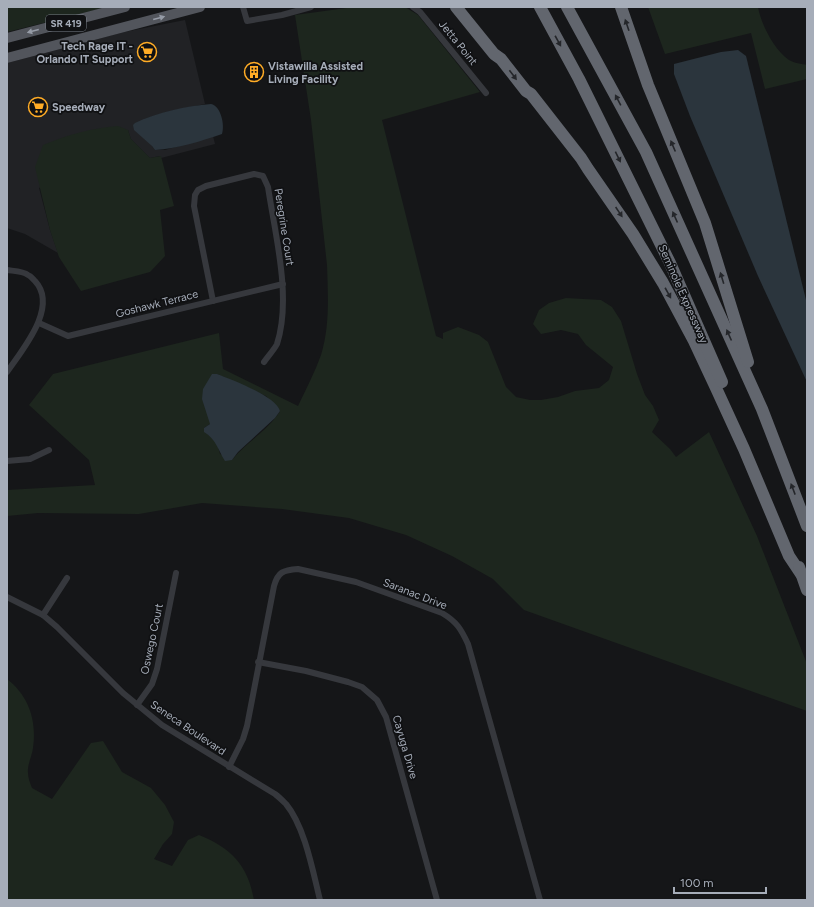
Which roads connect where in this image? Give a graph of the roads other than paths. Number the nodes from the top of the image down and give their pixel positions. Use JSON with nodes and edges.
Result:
{"nodes":[{"id":1,"x":125,"y":7,"type":"edge"},
{"id":2,"x":198,"y":7,"type":"edge"},
{"id":3,"x":243,"y":7,"type":"edge"},
{"id":4,"x":311,"y":7,"type":"edge"},
{"id":5,"x":413,"y":7,"type":"edge"},
{"id":6,"x":456,"y":7,"type":"edge"},
{"id":7,"x":466,"y":7,"type":"edge"},
{"id":8,"x":540,"y":7,"type":"edge"},
{"id":9,"x":568,"y":7,"type":"edge"},
{"id":10,"x":621,"y":7,"type":"edge"},
{"id":11,"x":7,"y":38,"type":"edge"},
{"id":12,"x":7,"y":58,"type":"edge"},
{"id":13,"x":501,"y":59,"type":"junction"},
{"id":14,"x":486,"y":93,"type":"dead end"},
{"id":15,"x":7,"y":270,"type":"edge"},
{"id":16,"x":283,"y":284,"type":"junction"},
{"id":17,"x":212,"y":301,"type":"junction"},
{"id":18,"x":39,"y":323,"type":"junction"},
{"id":19,"x":264,"y":362,"type":"dead end"},
{"id":20,"x":7,"y":372,"type":"edge"},
{"id":21,"x":762,"y":409,"type":"junction"},
{"id":22,"x":49,"y":450,"type":"dead end"},
{"id":23,"x":7,"y":461,"type":"edge"},
{"id":24,"x":807,"y":526,"type":"edge"},
{"id":25,"x":176,"y":573,"type":"dead end"},
{"id":26,"x":801,"y":574,"type":"junction"},
{"id":27,"x":67,"y":578,"type":"dead end"},
{"id":28,"x":807,"y":590,"type":"edge"},
{"id":29,"x":7,"y":597,"type":"edge"},
{"id":30,"x":42,"y":615,"type":"junction"},
{"id":31,"x":258,"y":662,"type":"junction"},
{"id":32,"x":136,"y":705,"type":"junction"},
{"id":33,"x":229,"y":767,"type":"junction"},
{"id":34,"x":320,"y":900,"type":"edge"},
{"id":35,"x":437,"y":900,"type":"edge"},
{"id":36,"x":540,"y":900,"type":"edge"}],
"edges":[{"from":1,"to":11,"type":"main road","number":"SR 419","one_way":true},
{"from":12,"to":2,"type":"main road","number":"SR 419","one_way":true},
{"from":3,"to":4,"type":"street"},
{"from":5,"to":14,"type":"street","name":"Jetta Point"},
{"from":6,"to":13,"type":"highway"},
{"from":7,"to":13,"type":"highway"},
{"from":8,"to":26,"type":"highway","name":"Seminole Expressway","one_way":true},
{"from":21,"to":9,"type":"highway","one_way":true},
{"from":21,"to":10,"type":"highway","one_way":true},
{"from":13,"to":26,"type":"highway","one_way":true},
{"from":15,"to":18,"type":"street"},
{"from":16,"to":17,"type":"street","name":"Goshawk Terrace"},
{"from":16,"to":17,"type":"street","name":"Peregrine Court"},
{"from":16,"to":19,"type":"street","name":"Peregrine Court"},
{"from":17,"to":18,"type":"street","name":"Goshawk Terrace"},
{"from":18,"to":20,"type":"street"},
{"from":24,"to":21,"type":"highway","one_way":true},
{"from":22,"to":23,"type":"street"},
{"from":25,"to":32,"type":"street","name":"Oswego Court"},
{"from":26,"to":28,"type":"highway","name":"Seminole Expressway"},
{"from":27,"to":30,"type":"street"},
{"from":29,"to":30,"type":"street","name":"Seneca Boulevard"},
{"from":30,"to":32,"type":"street","name":"Seneca Boulevard"},
{"from":31,"to":33,"type":"street","name":"Saranac Drive"},
{"from":31,"to":35,"type":"street","name":"Cayuga Drive"},
{"from":31,"to":36,"type":"street","name":"Saranac Drive"},
{"from":32,"to":33,"type":"street","name":"Seneca Boulevard"},
{"from":33,"to":34,"type":"street","name":"Seneca Boulevard"}]}
